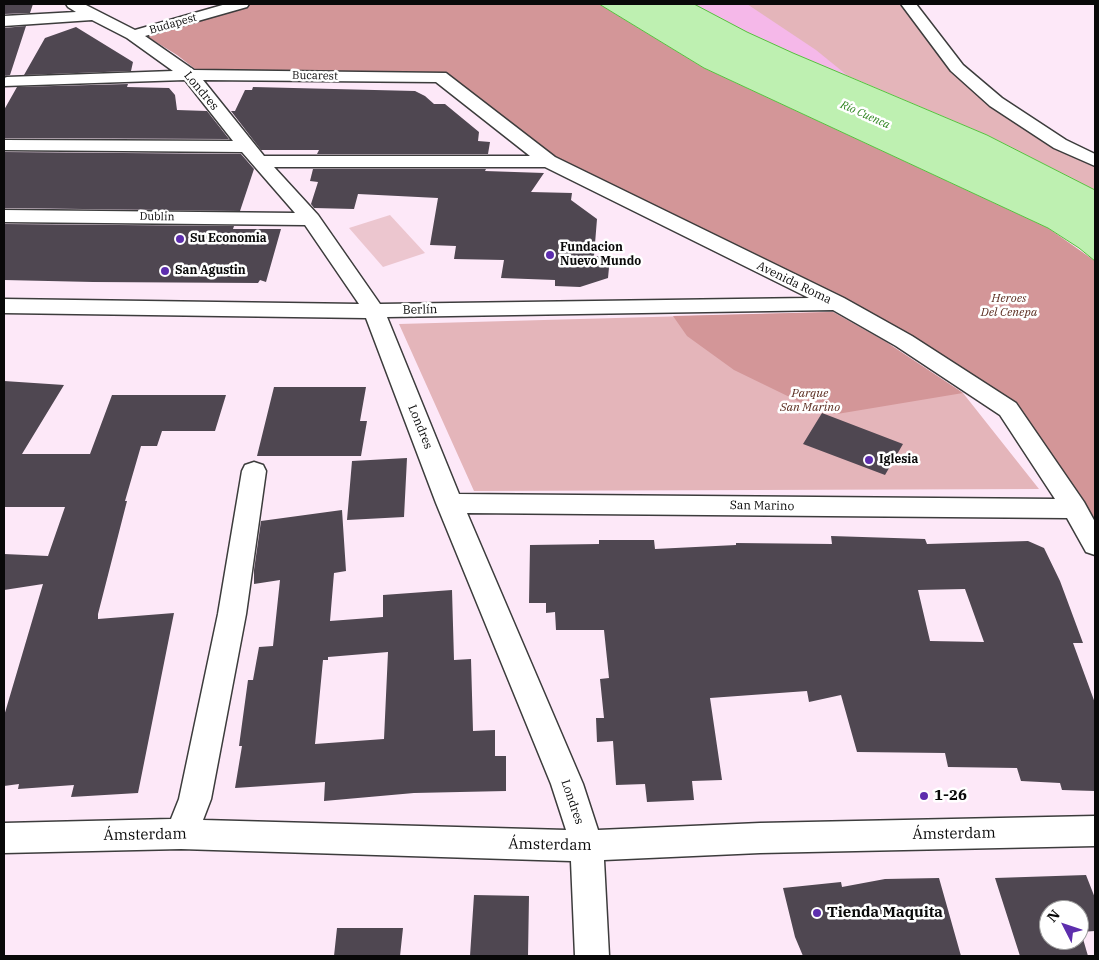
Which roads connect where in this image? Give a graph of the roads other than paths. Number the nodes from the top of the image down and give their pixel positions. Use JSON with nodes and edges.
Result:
{"nodes":[{"id":1,"x":74,"y":4,"type":"edge"},
{"id":2,"x":242,"y":4,"type":"edge"},
{"id":3,"x":908,"y":4,"type":"edge"},
{"id":4,"x":95,"y":15,"type":"junction"},
{"id":5,"x":4,"y":21,"type":"edge"},
{"id":6,"x":133,"y":35,"type":"junction"},
{"id":7,"x":190,"y":75,"type":"junction"},
{"id":8,"x":440,"y":77,"type":"joint"},
{"id":9,"x":7,"y":82,"type":"dead end"},
{"id":10,"x":4,"y":145,"type":"edge"},
{"id":11,"x":246,"y":147,"type":"junction"},
{"id":12,"x":548,"y":161,"type":"junction"},
{"id":13,"x":1095,"y":161,"type":"edge"},
{"id":14,"x":259,"y":162,"type":"junction"},
{"id":15,"x":4,"y":216,"type":"edge"},
{"id":16,"x":311,"y":219,"type":"junction"},
{"id":17,"x":836,"y":304,"type":"junction"},
{"id":18,"x":4,"y":306,"type":"edge"},
{"id":19,"x":374,"y":311,"type":"junction"},
{"id":20,"x":254,"y":471,"type":"dead end"},
{"id":21,"x":449,"y":503,"type":"junction"},
{"id":22,"x":1075,"y":509,"type":"junction"},
{"id":23,"x":1095,"y":546,"type":"edge"},
{"id":24,"x":1095,"y":831,"type":"edge"},
{"id":25,"x":181,"y":834,"type":"junction"},
{"id":26,"x":4,"y":838,"type":"edge"},
{"id":27,"x":587,"y":846,"type":"junction"},
{"id":28,"x":592,"y":956,"type":"edge"}],
"edges":[{"from":1,"to":4,"type":"street","name":"Londres"},
{"from":2,"to":6,"type":"street","name":"Budapest"},
{"from":3,"to":13,"type":"street"},
{"from":4,"to":5,"type":"street"},
{"from":4,"to":6,"type":"street","name":"Londres"},
{"from":6,"to":7,"type":"street","name":"Londres"},
{"from":7,"to":8,"type":"street","name":"Bucarest"},
{"from":7,"to":9,"type":"street","name":"Bucarest"},
{"from":7,"to":11,"type":"street","name":"Londres"},
{"from":8,"to":12,"type":"street","name":"Avenida Roma"},
{"from":10,"to":11,"type":"street"},
{"from":11,"to":14,"type":"street","name":"Londres"},
{"from":12,"to":14,"type":"street"},
{"from":12,"to":17,"type":"street","name":"Avenida Roma"},
{"from":14,"to":16,"type":"street","name":"Londres"},
{"from":15,"to":16,"type":"street","name":"Dublin"},
{"from":16,"to":19,"type":"street","name":"Londres"},
{"from":17,"to":19,"type":"street","name":"Berlín"},
{"from":17,"to":22,"type":"street","name":"Avenida Roma"},
{"from":18,"to":19,"type":"street","name":"Berlín"},
{"from":19,"to":21,"type":"street","name":"Londres"},
{"from":20,"to":25,"type":"street"},
{"from":21,"to":22,"type":"street","name":"San Marino"},
{"from":21,"to":27,"type":"street","name":"Londres"},
{"from":22,"to":23,"type":"street","name":"Avenida Roma"},
{"from":24,"to":27,"type":"street","name":"Ámsterdam"},
{"from":25,"to":26,"type":"street","name":"Ámsterdam"},
{"from":25,"to":27,"type":"street","name":"Ámsterdam"},
{"from":27,"to":28,"type":"street","name":"Londres"}]}
